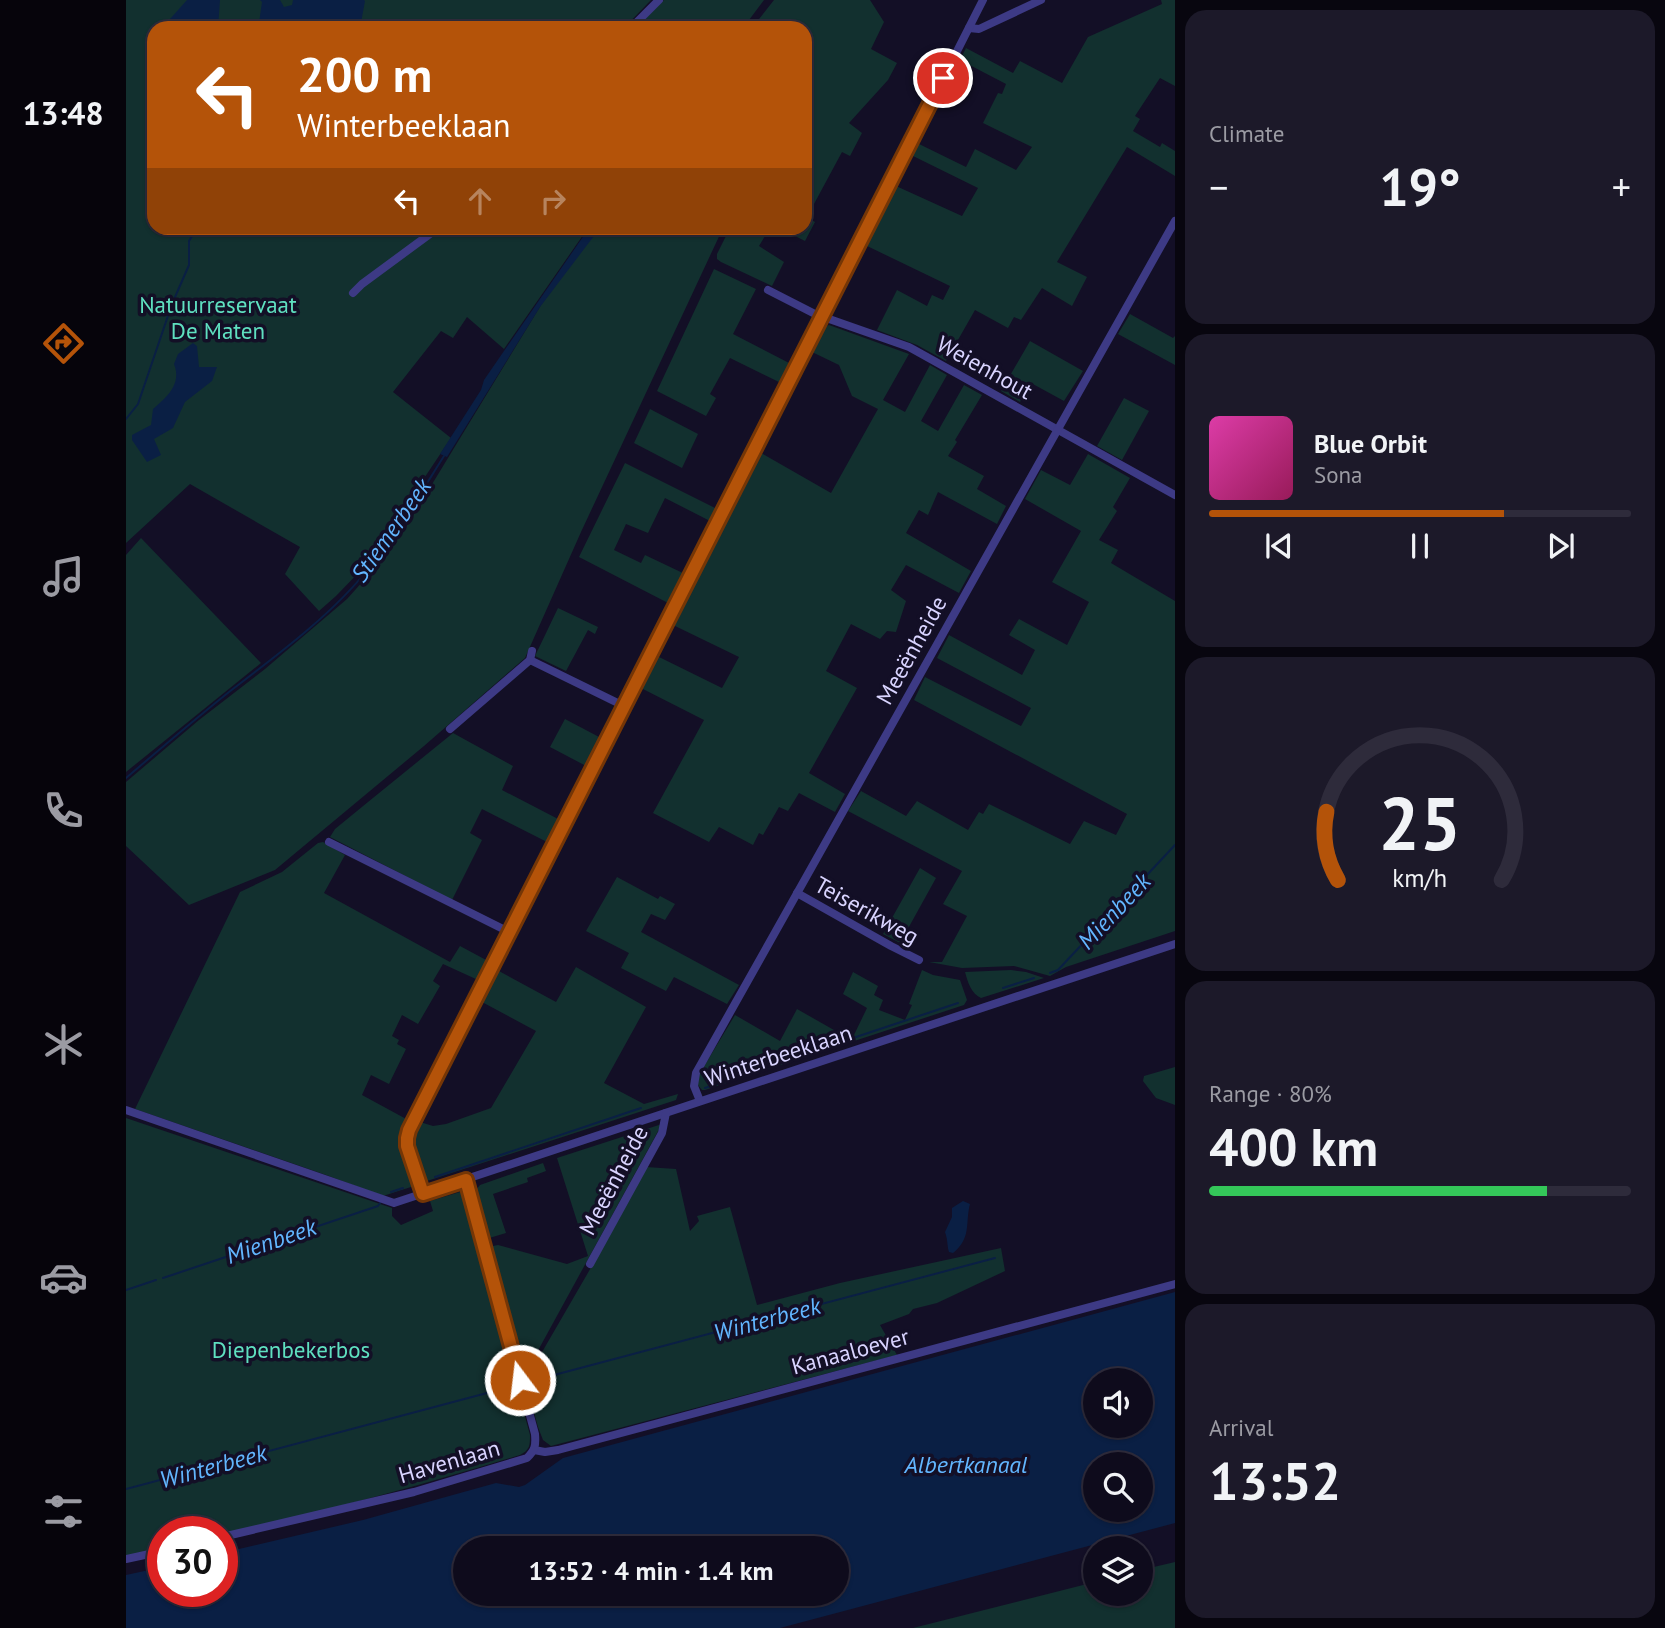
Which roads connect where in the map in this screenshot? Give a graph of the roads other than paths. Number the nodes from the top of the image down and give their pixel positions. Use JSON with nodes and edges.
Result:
{"nodes":[{"id":1,"x":659,"y":0,"type":"edge"},
{"id":2,"x":983,"y":0,"type":"edge"},
{"id":3,"x":1041,"y":0,"type":"edge"},
{"id":4,"x":638,"y":21,"type":"edge"},
{"id":5,"x":969,"y":28,"type":"junction"},
{"id":6,"x":1175,"y":221,"type":"edge"},
{"id":7,"x":1172,"y":233,"type":"edge"},
{"id":8,"x":428,"y":235,"type":"edge"},
{"id":9,"x":768,"y":290,"type":"dead end"},
{"id":10,"x":353,"y":293,"type":"dead end"},
{"id":11,"x":822,"y":316,"type":"junction"},
{"id":12,"x":1057,"y":429,"type":"junction"},
{"id":13,"x":1175,"y":495,"type":"edge"},
{"id":14,"x":624,"y":706,"type":"junction"},
{"id":15,"x":450,"y":729,"type":"dead end"},
{"id":16,"x":329,"y":842,"type":"dead end"},
{"id":17,"x":797,"y":893,"type":"junction"},
{"id":18,"x":511,"y":933,"type":"junction"},
{"id":19,"x":1175,"y":944,"type":"edge"},
{"id":20,"x":919,"y":960,"type":"dead end"},
{"id":21,"x":700,"y":1101,"type":"junction"},
{"id":22,"x":126,"y":1110,"type":"edge"},
{"id":23,"x":666,"y":1113,"type":"junction"},
{"id":24,"x":466,"y":1180,"type":"junction"},
{"id":25,"x":423,"y":1194,"type":"junction"},
{"id":26,"x":590,"y":1264,"type":"dead end"},
{"id":27,"x":1175,"y":1284,"type":"edge"},
{"id":28,"x":534,"y":1450,"type":"junction"},
{"id":29,"x":238,"y":1534,"type":"edge"},
{"id":30,"x":147,"y":1554,"type":"edge"},
{"id":31,"x":126,"y":1559,"type":"edge"}],
"edges":[{"from":1,"to":4,"type":"street"},
{"from":2,"to":5,"type":"street"},
{"from":3,"to":5,"type":"street"},
{"from":5,"to":11,"type":"street"},
{"from":6,"to":7,"type":"street","name":"Meeënheide"},
{"from":7,"to":12,"type":"street","name":"Meeënheide"},
{"from":8,"to":10,"type":"street"},
{"from":9,"to":11,"type":"street","name":"Weienhout"},
{"from":11,"to":12,"type":"street","name":"Weienhout"},
{"from":11,"to":14,"type":"street"},
{"from":12,"to":13,"type":"street","name":"Weienhout"},
{"from":12,"to":17,"type":"street","name":"Meeënheide"},
{"from":14,"to":15,"type":"street"},
{"from":14,"to":18,"type":"street"},
{"from":16,"to":18,"type":"street"},
{"from":17,"to":20,"type":"street","name":"Teiserikweg"},
{"from":17,"to":21,"type":"street","name":"Meeënheide"},
{"from":18,"to":25,"type":"street"},
{"from":19,"to":21,"type":"street","name":"Winterbeeklaan"},
{"from":21,"to":23,"type":"street","name":"Winterbeeklaan"},
{"from":22,"to":25,"type":"street","name":"Winterbeeklaan"},
{"from":23,"to":24,"type":"street","name":"Winterbeeklaan"},
{"from":23,"to":26,"type":"street","name":"Meeënheide"},
{"from":24,"to":25,"type":"street","name":"Winterbeeklaan"},
{"from":24,"to":28,"type":"street","name":"Havenlaan"},
{"from":27,"to":28,"type":"street","name":"Kanaaloever"},
{"from":28,"to":29,"type":"street","name":"Havenlaan"},
{"from":30,"to":31,"type":"street"}]}
